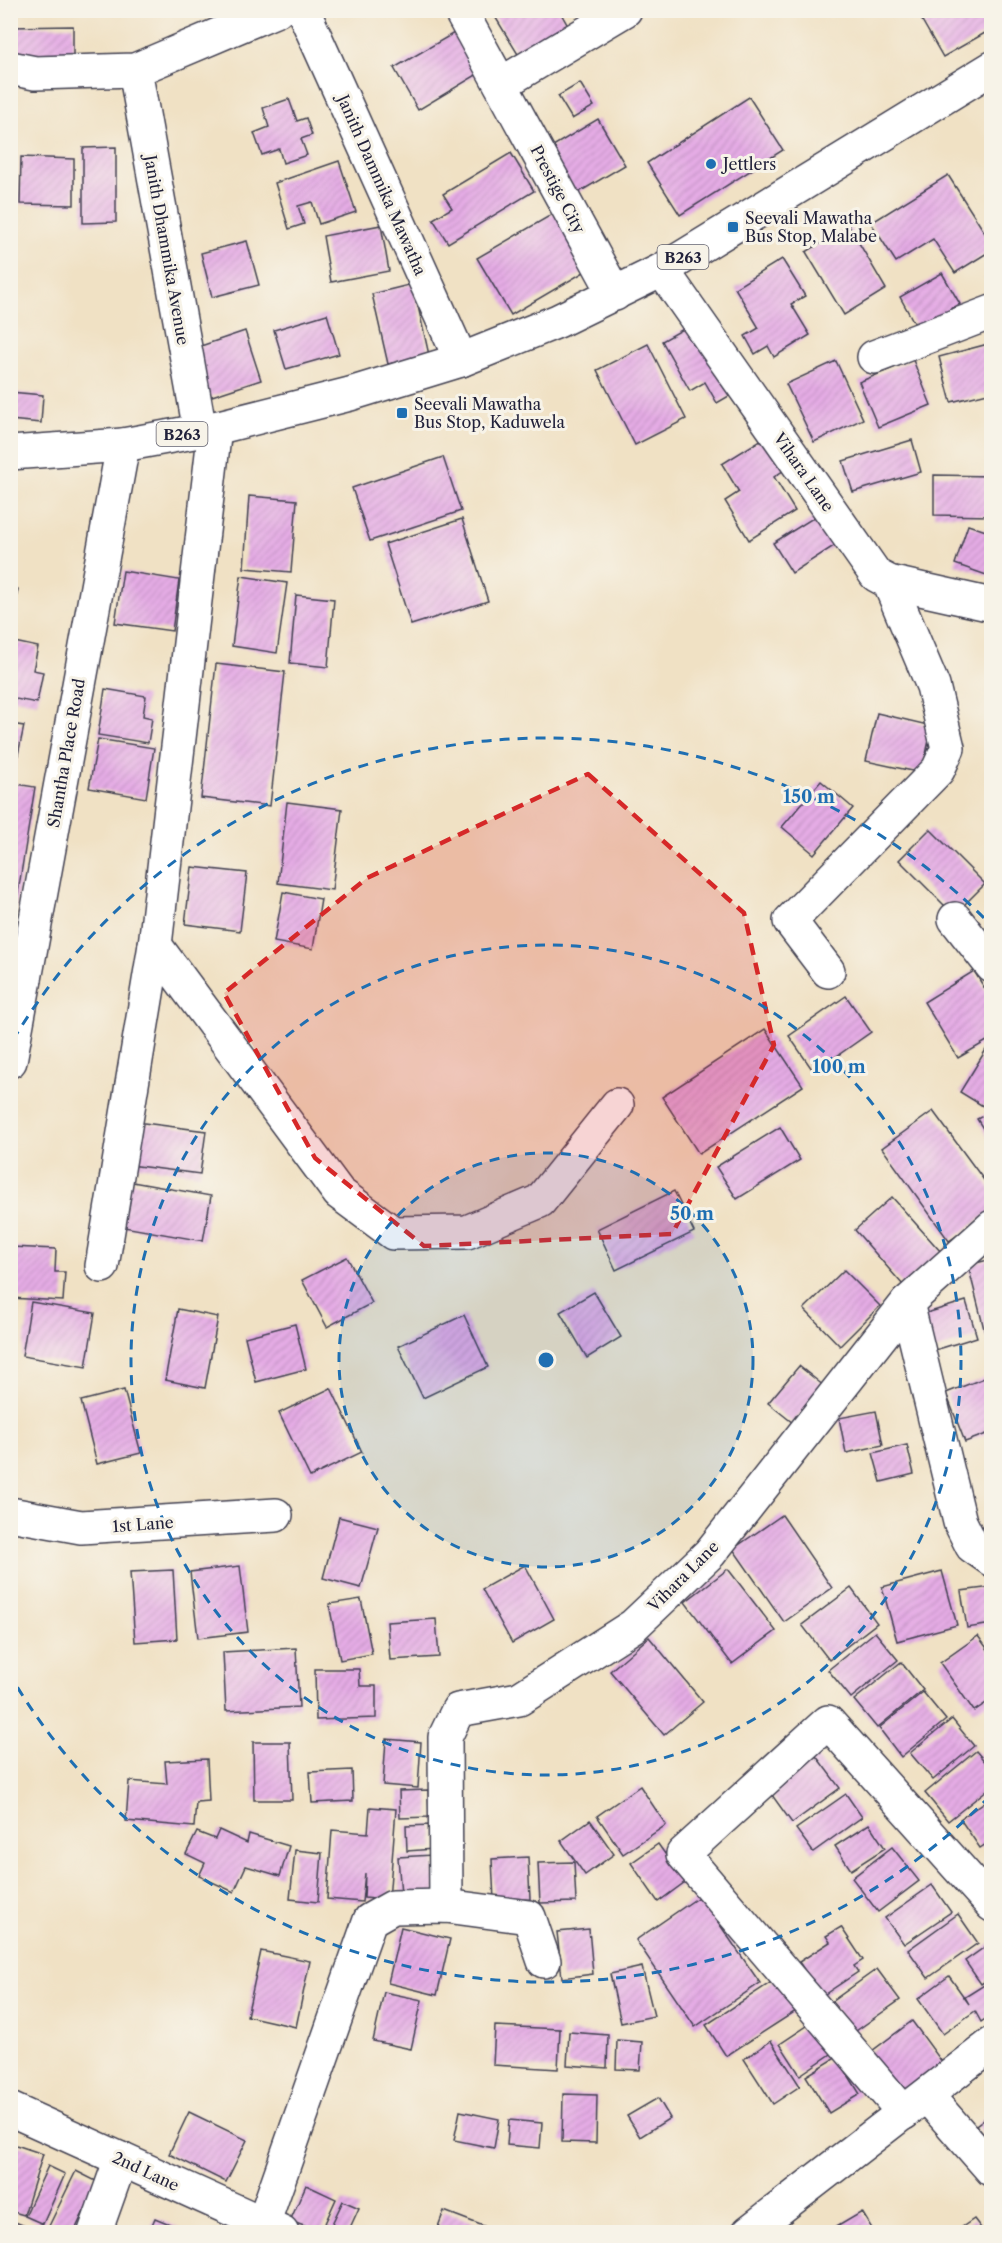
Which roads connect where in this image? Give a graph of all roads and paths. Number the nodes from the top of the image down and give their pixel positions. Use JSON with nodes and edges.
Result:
{"nodes":[{"id":1,"x":277,"y":10,"type":"edge"},
{"id":2,"x":303,"y":10,"type":"edge"},
{"id":3,"x":460,"y":10,"type":"edge"},
{"id":4,"x":625,"y":10,"type":"edge"},
{"id":5,"x":10,"y":68,"type":"edge"},
{"id":6,"x":992,"y":68,"type":"edge"},
{"id":7,"x":135,"y":70,"type":"junction"},
{"id":8,"x":501,"y":84,"type":"junction"},
{"id":9,"x":662,"y":270,"type":"junction"},
{"id":10,"x":615,"y":294,"type":"junction"},
{"id":11,"x":992,"y":312,"type":"edge"},
{"id":12,"x":874,"y":357,"type":"dead end"},
{"id":13,"x":461,"y":360,"type":"junction"},
{"id":14,"x":207,"y":430,"type":"junction"},
{"id":15,"x":123,"y":445,"type":"junction"},
{"id":16,"x":10,"y":453,"type":"edge"},
{"id":17,"x":890,"y":582,"type":"junction"},
{"id":18,"x":992,"y":605,"type":"edge"},
{"id":19,"x":955,"y":919,"type":"dead end"},
{"id":20,"x":155,"y":945,"type":"junction"},
{"id":21,"x":992,"y":966,"type":"edge"},
{"id":22,"x":828,"y":971,"type":"dead end"},
{"id":23,"x":10,"y":1060,"type":"edge"},
{"id":24,"x":617,"y":1105,"type":"dead end"},
{"id":25,"x":992,"y":1227,"type":"edge"},
{"id":26,"x":102,"y":1266,"type":"dead end"},
{"id":27,"x":907,"y":1304,"type":"junction"},
{"id":28,"x":10,"y":1514,"type":"edge"},
{"id":29,"x":276,"y":1515,"type":"dead end"},
{"id":30,"x":992,"y":1560,"type":"edge"},
{"id":31,"x":992,"y":1905,"type":"edge"},
{"id":32,"x":446,"y":1906,"type":"junction"},
{"id":33,"x":544,"y":1961,"type":"dead end"},
{"id":34,"x":992,"y":2044,"type":"edge"},
{"id":35,"x":916,"y":2105,"type":"junction"},
{"id":36,"x":10,"y":2109,"type":"edge"},
{"id":37,"x":121,"y":2159,"type":"junction"},
{"id":38,"x":992,"y":2170,"type":"edge"},
{"id":39,"x":272,"y":2228,"type":"edge"},
{"id":40,"x":95,"y":2232,"type":"edge"},
{"id":41,"x":749,"y":2232,"type":"edge"}],
"edges":[{"from":1,"to":7,"type":"street"},
{"from":2,"to":13,"type":"street","name":"Janith Dammika Mawatha"},
{"from":3,"to":8,"type":"street","name":"Prestige City"},
{"from":4,"to":8,"type":"street"},
{"from":5,"to":7,"type":"street"},
{"from":6,"to":9,"type":"street","number":"B263"},
{"from":7,"to":14,"type":"street","name":"Janith Dhammika Avenue"},
{"from":8,"to":10,"type":"street","name":"Prestige City"},
{"from":9,"to":10,"type":"street","number":"B263"},
{"from":9,"to":17,"type":"street","name":"Vihara Lane"},
{"from":10,"to":13,"type":"street","number":"B263"},
{"from":11,"to":12,"type":"street"},
{"from":13,"to":14,"type":"street","number":"B263"},
{"from":14,"to":15,"type":"street","number":"B263"},
{"from":14,"to":20,"type":"street","name":"Janith Dhammika Avenue"},
{"from":15,"to":16,"type":"street","number":"B263"},
{"from":15,"to":23,"type":"street","name":"Shantha Place Road"},
{"from":17,"to":18,"type":"street","name":"Vihara Lane"},
{"from":17,"to":22,"type":"street"},
{"from":19,"to":21,"type":"street"},
{"from":20,"to":24,"type":"street"},
{"from":20,"to":26,"type":"street","name":"Janith Dhammika Avenue"},
{"from":25,"to":27,"type":"street","name":"Vihara Lane"},
{"from":27,"to":30,"type":"street"},
{"from":27,"to":32,"type":"street","name":"Vihara Lane"},
{"from":28,"to":29,"type":"street","name":"1st Lane"},
{"from":31,"to":35,"type":"street"},
{"from":32,"to":33,"type":"street"},
{"from":32,"to":39,"type":"street"},
{"from":34,"to":35,"type":"street"},
{"from":35,"to":38,"type":"street"},
{"from":35,"to":41,"type":"street"},
{"from":36,"to":37,"type":"street","name":"2nd Lane"},
{"from":37,"to":39,"type":"street","name":"2nd Lane"},
{"from":37,"to":40,"type":"street"}]}
